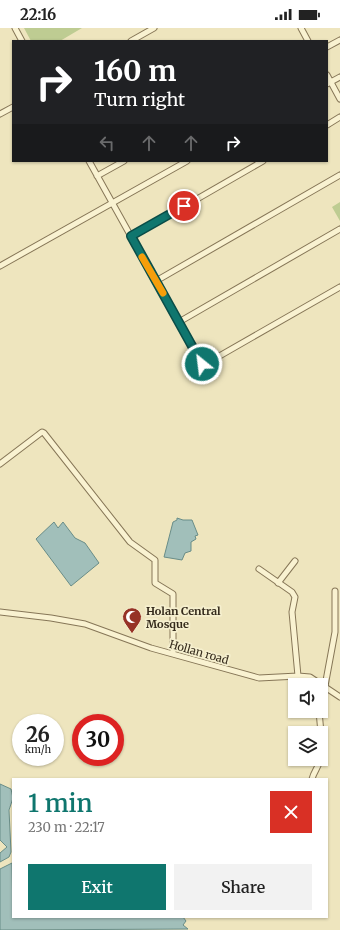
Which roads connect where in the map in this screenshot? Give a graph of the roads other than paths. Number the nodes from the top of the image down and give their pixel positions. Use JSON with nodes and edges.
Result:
{"nodes":[{"id":1,"x":14,"y":28,"type":"edge"},
{"id":2,"x":154,"y":28,"type":"edge"},
{"id":3,"x":301,"y":28,"type":"edge"},
{"id":4,"x":21,"y":40,"type":"edge"},
{"id":5,"x":133,"y":40,"type":"edge"},
{"id":6,"x":307,"y":40,"type":"edge"},
{"id":7,"x":340,"y":40,"type":"edge"},
{"id":8,"x":328,"y":46,"type":"edge"},
{"id":9,"x":340,"y":77,"type":"edge"},
{"id":10,"x":329,"y":83,"type":"edge"},
{"id":11,"x":340,"y":100,"type":"edge"},
{"id":12,"x":12,"y":108,"type":"edge"},
{"id":13,"x":0,"y":114,"type":"edge"},
{"id":14,"x":340,"y":117,"type":"edge"},
{"id":15,"x":328,"y":123,"type":"edge"},
{"id":16,"x":90,"y":162,"type":"edge"},
{"id":17,"x":122,"y":162,"type":"edge"},
{"id":18,"x":185,"y":162,"type":"edge"},
{"id":19,"x":261,"y":162,"type":"edge"},
{"id":20,"x":340,"y":175,"type":"edge"},
{"id":21,"x":97,"y":176,"type":"junction"},
{"id":22,"x":112,"y":202,"type":"junction"},
{"id":23,"x":340,"y":229,"type":"edge"},
{"id":24,"x":131,"y":236,"type":"junction"},
{"id":25,"x":0,"y":266,"type":"edge"},
{"id":26,"x":156,"y":281,"type":"junction"},
{"id":27,"x":340,"y":287,"type":"edge"},
{"id":28,"x":179,"y":322,"type":"junction"},
{"id":29,"x":0,"y":464,"type":"edge"},
{"id":30,"x":295,"y":561,"type":"dead end"},
{"id":31,"x":259,"y":569,"type":"dead end"},
{"id":32,"x":278,"y":583,"type":"junction"},
{"id":33,"x":335,"y":591,"type":"dead end"},
{"id":34,"x":0,"y":612,"type":"edge"},
{"id":35,"x":173,"y":654,"type":"junction"},
{"id":36,"x":298,"y":676,"type":"junction"},
{"id":37,"x":304,"y":678,"type":"edge"},
{"id":38,"x":326,"y":678,"type":"edge"},
{"id":39,"x":328,"y":688,"type":"edge"},
{"id":40,"x":340,"y":697,"type":"edge"},
{"id":41,"x":318,"y":766,"type":"edge"},
{"id":42,"x":312,"y":778,"type":"edge"}],
"edges":[{"from":1,"to":4,"type":"street"},
{"from":2,"to":5,"type":"street"},
{"from":3,"to":6,"type":"street"},
{"from":7,"to":8,"type":"street"},
{"from":9,"to":10,"type":"street"},
{"from":10,"to":11,"type":"street"},
{"from":12,"to":13,"type":"street"},
{"from":14,"to":15,"type":"street"},
{"from":16,"to":21,"type":"street"},
{"from":17,"to":21,"type":"street"},
{"from":18,"to":22,"type":"street"},
{"from":19,"to":24,"type":"street"},
{"from":20,"to":26,"type":"street"},
{"from":21,"to":22,"type":"street"},
{"from":22,"to":24,"type":"street"},
{"from":22,"to":25,"type":"street"},
{"from":23,"to":28,"type":"street"},
{"from":24,"to":26,"type":"street"},
{"from":26,"to":28,"type":"street"},
{"from":27,"to":28,"type":"street"},
{"from":29,"to":35,"type":"street"},
{"from":30,"to":32,"type":"street"},
{"from":31,"to":32,"type":"street"},
{"from":32,"to":36,"type":"street"},
{"from":33,"to":38,"type":"street"},
{"from":34,"to":35,"type":"street","name":"Hollan road"},
{"from":35,"to":36,"type":"street","name":"Hollan road"},
{"from":36,"to":37,"type":"street","name":"Hollan road"},
{"from":39,"to":40,"type":"street","name":"Hollan road"},
{"from":41,"to":42,"type":"street"}]}
